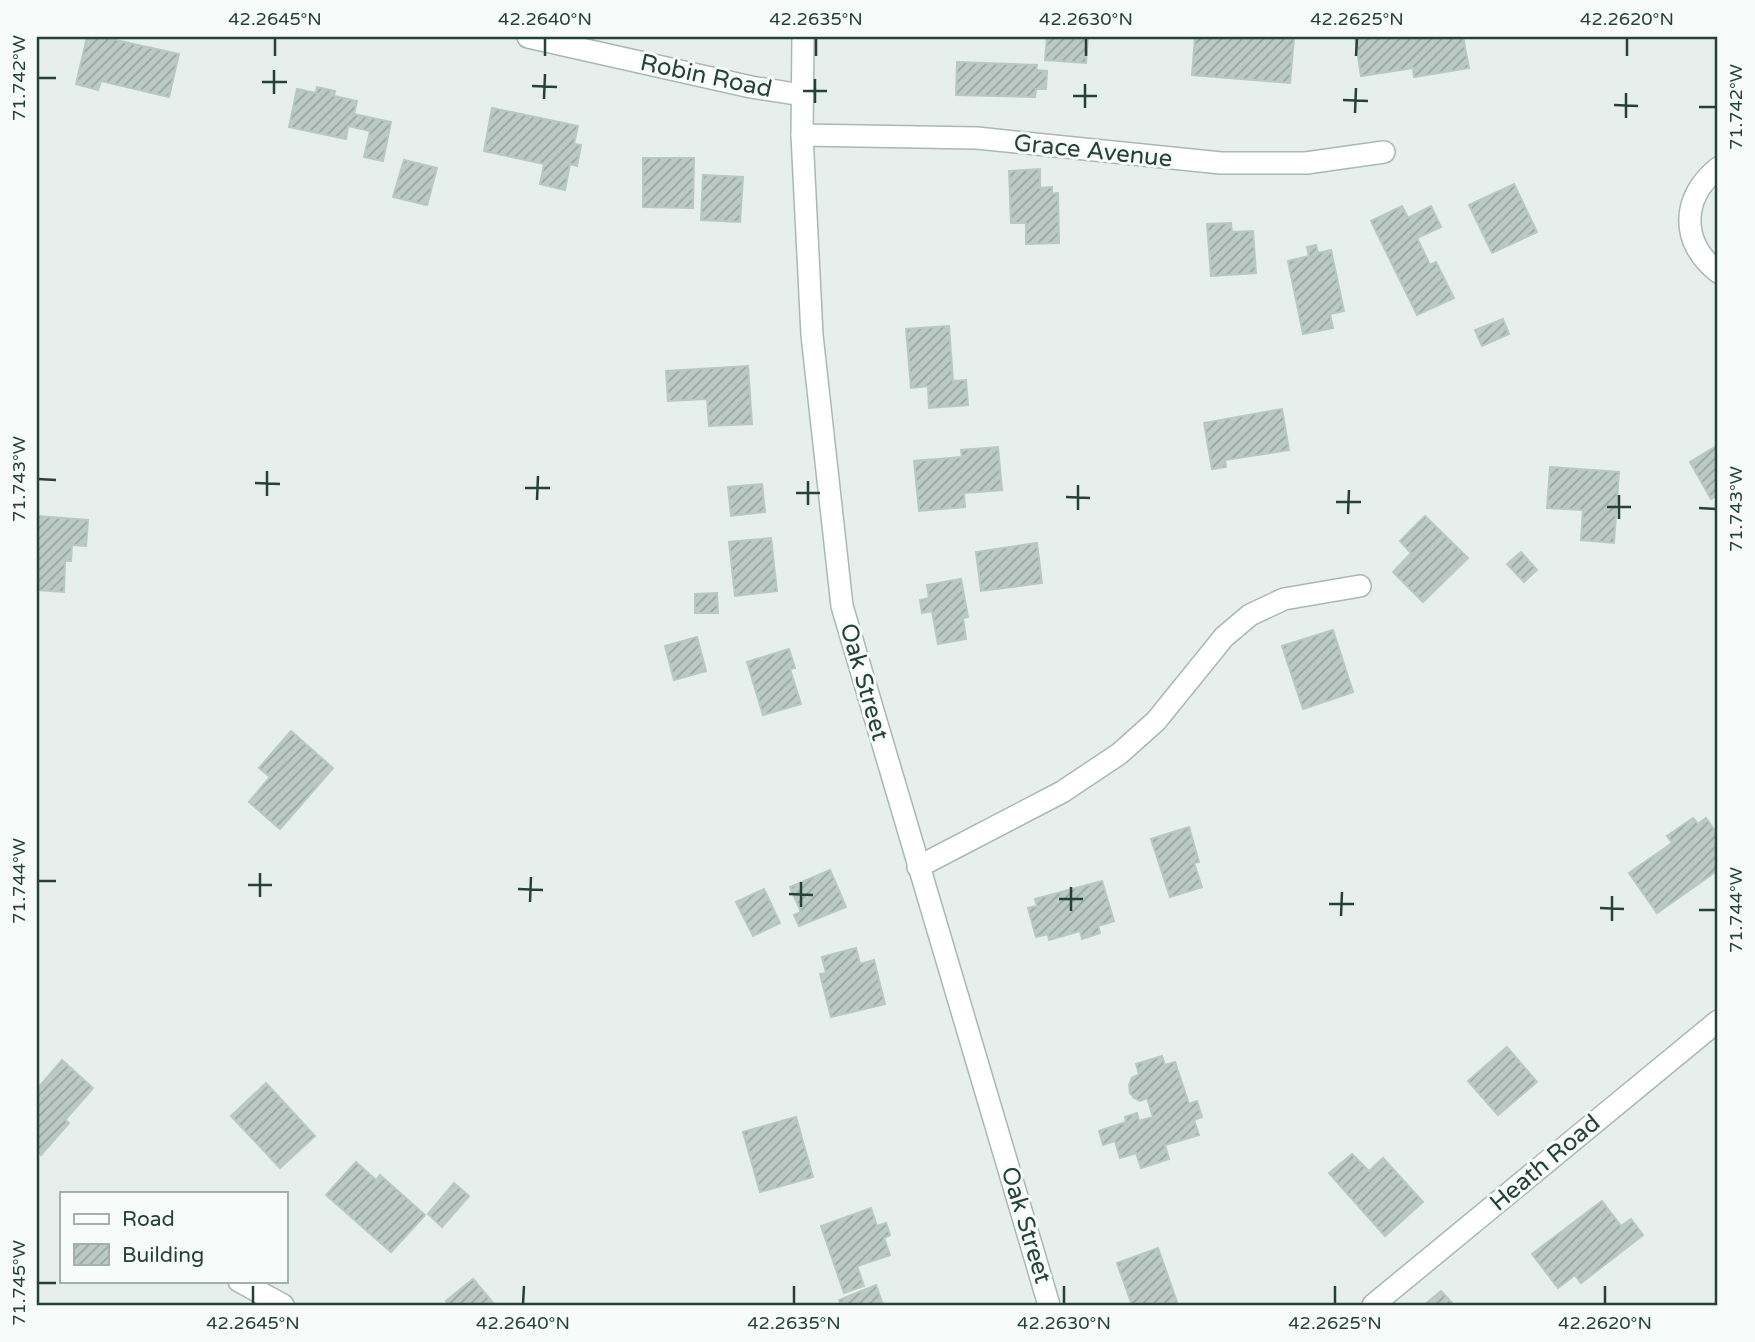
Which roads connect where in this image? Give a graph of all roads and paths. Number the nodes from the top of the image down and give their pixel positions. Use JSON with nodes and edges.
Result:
{"nodes":[{"id":1,"x":528,"y":37,"type":"edge"},
{"id":2,"x":803,"y":37,"type":"edge"},
{"id":3,"x":802,"y":95,"type":"junction"},
{"id":4,"x":802,"y":135,"type":"junction"},
{"id":5,"x":1384,"y":152,"type":"dead end"},
{"id":6,"x":1718,"y":168,"type":"edge"},
{"id":7,"x":1718,"y":272,"type":"edge"},
{"id":8,"x":1360,"y":586,"type":"dead end"},
{"id":9,"x":918,"y":867,"type":"junction"},
{"id":10,"x":1718,"y":1021,"type":"edge"},
{"id":11,"x":241,"y":1282,"type":"edge"},
{"id":12,"x":283,"y":1305,"type":"edge"},
{"id":13,"x":1049,"y":1305,"type":"edge"},
{"id":14,"x":1373,"y":1305,"type":"edge"}],
"edges":[{"from":1,"to":3,"type":"street","name":"Robin Road"},
{"from":2,"to":3,"type":"street","name":"Oak Street"},
{"from":3,"to":4,"type":"street","name":"Oak Street"},
{"from":4,"to":5,"type":"street","name":"Grace Avenue"},
{"from":4,"to":9,"type":"street","name":"Oak Street"},
{"from":6,"to":7,"type":"street"},
{"from":8,"to":9,"type":"street"},
{"from":9,"to":13,"type":"street","name":"Oak Street"},
{"from":10,"to":14,"type":"street","name":"Heath Road"},
{"from":11,"to":12,"type":"street"}]}
